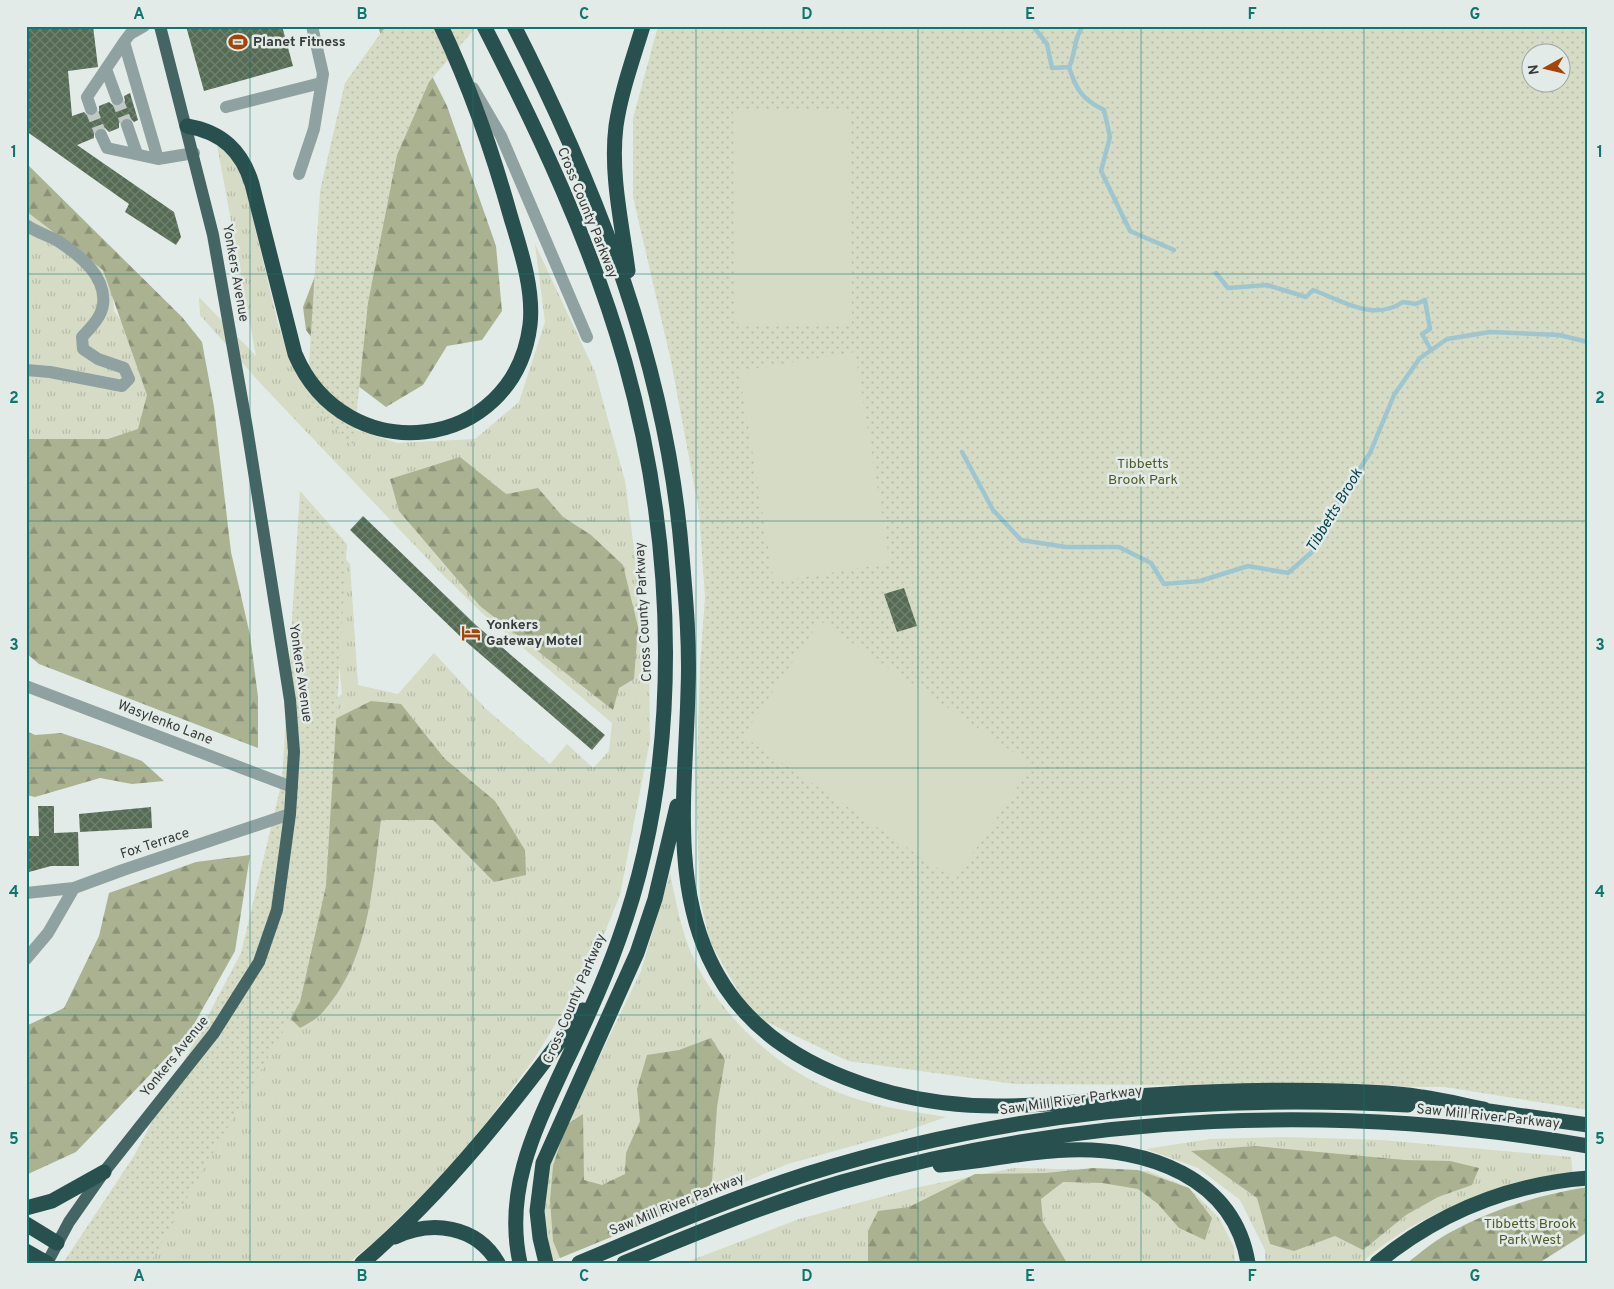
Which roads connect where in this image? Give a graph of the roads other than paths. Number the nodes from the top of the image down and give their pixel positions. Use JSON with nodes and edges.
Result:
{"nodes":[{"id":1,"x":144,"y":26,"type":"edge"},
{"id":2,"x":160,"y":26,"type":"edge"},
{"id":3,"x":312,"y":26,"type":"edge"},
{"id":4,"x":441,"y":26,"type":"edge"},
{"id":5,"x":484,"y":26,"type":"edge"},
{"id":6,"x":514,"y":26,"type":"edge"},
{"id":7,"x":643,"y":26,"type":"edge"},
{"id":8,"x":127,"y":34,"type":"edge"},
{"id":9,"x":456,"y":60,"type":"junction"},
{"id":10,"x":106,"y":69,"type":"junction"},
{"id":11,"x":321,"y":82,"type":"junction"},
{"id":12,"x":117,"y":99,"type":"tunnel mouth"},
{"id":13,"x":226,"y":107,"type":"dead end"},
{"id":14,"x":92,"y":109,"type":"tunnel mouth"},
{"id":15,"x":127,"y":125,"type":"tunnel mouth"},
{"id":16,"x":187,"y":126,"type":"junction"},
{"id":17,"x":102,"y":135,"type":"tunnel mouth"},
{"id":18,"x":194,"y":153,"type":"junction"},
{"id":19,"x":137,"y":154,"type":"junction"},
{"id":20,"x":158,"y":159,"type":"junction"},
{"id":21,"x":299,"y":174,"type":"dead end"},
{"id":22,"x":26,"y":225,"type":"edge"},
{"id":23,"x":632,"y":305,"type":"junction"},
{"id":24,"x":587,"y":337,"type":"dead end"},
{"id":25,"x":26,"y":370,"type":"edge"},
{"id":26,"x":26,"y":686,"type":"edge"},
{"id":27,"x":687,"y":740,"type":"junction"},
{"id":28,"x":292,"y":787,"type":"junction"},
{"id":29,"x":290,"y":814,"type":"junction"},
{"id":30,"x":74,"y":888,"type":"junction"},
{"id":31,"x":26,"y":893,"type":"edge"},
{"id":32,"x":26,"y":959,"type":"edge"},
{"id":33,"x":602,"y":985,"type":"junction"},
{"id":34,"x":1484,"y":1110,"type":"junction"},
{"id":35,"x":1588,"y":1125,"type":"edge"},
{"id":36,"x":1588,"y":1146,"type":"edge"},
{"id":37,"x":898,"y":1167,"type":"junction"},
{"id":38,"x":104,"y":1172,"type":"junction"},
{"id":39,"x":1588,"y":1178,"type":"edge"},
{"id":40,"x":26,"y":1208,"type":"edge"},
{"id":41,"x":26,"y":1224,"type":"edge"},
{"id":42,"x":387,"y":1241,"type":"junction"},
{"id":43,"x":57,"y":1243,"type":"junction"},
{"id":44,"x":26,"y":1251,"type":"edge"},
{"id":45,"x":47,"y":1263,"type":"edge"},
{"id":46,"x":362,"y":1263,"type":"edge"},
{"id":47,"x":498,"y":1263,"type":"edge"},
{"id":48,"x":520,"y":1263,"type":"edge"},
{"id":49,"x":546,"y":1263,"type":"edge"},
{"id":50,"x":579,"y":1263,"type":"edge"},
{"id":51,"x":624,"y":1263,"type":"edge"},
{"id":52,"x":1248,"y":1263,"type":"edge"},
{"id":53,"x":1377,"y":1263,"type":"edge"}],
"edges":[{"from":1,"to":8,"type":"street"},
{"from":2,"to":16,"type":"main road","name":"Yonkers Avenue"},
{"from":3,"to":11,"type":"street"},
{"from":4,"to":9,"type":"highway"},
{"from":5,"to":33,"type":"highway","name":"Cross County Parkway"},
{"from":6,"to":23,"type":"highway","name":"Cross County Parkway"},
{"from":7,"to":23,"type":"highway"},
{"from":8,"to":10,"type":"street"},
{"from":8,"to":20,"type":"street"},
{"from":9,"to":16,"type":"highway"},
{"from":9,"to":24,"type":"street"},
{"from":10,"to":12,"type":"street"},
{"from":10,"to":14,"type":"street"},
{"from":11,"to":13,"type":"street"},
{"from":11,"to":21,"type":"street"},
{"from":15,"to":19,"type":"street"},
{"from":16,"to":18,"type":"main road","name":"Yonkers Avenue"},
{"from":17,"to":19,"type":"street"},
{"from":18,"to":20,"type":"street"},
{"from":18,"to":28,"type":"main road","name":"Yonkers Avenue"},
{"from":19,"to":20,"type":"street"},
{"from":22,"to":25,"type":"street"},
{"from":23,"to":27,"type":"highway","name":"Cross County Parkway"},
{"from":26,"to":28,"type":"street","name":"Wasylenko Lane"},
{"from":27,"to":34,"type":"highway"},
{"from":27,"to":49,"type":"highway"},
{"from":28,"to":29,"type":"main road","name":"Yonkers Avenue"},
{"from":29,"to":30,"type":"street","name":"Fox Terrace"},
{"from":29,"to":38,"type":"main road","name":"Yonkers Avenue"},
{"from":30,"to":31,"type":"street","name":"Fox Terrace"},
{"from":30,"to":32,"type":"street"},
{"from":33,"to":42,"type":"highway"},
{"from":33,"to":48,"type":"highway","name":"Cross County Parkway"},
{"from":34,"to":35,"type":"highway","name":"Saw Mill River Parkway"},
{"from":34,"to":50,"type":"highway","name":"Saw Mill River Parkway"},
{"from":36,"to":37,"type":"highway","name":"Saw Mill River Parkway"},
{"from":37,"to":51,"type":"highway","name":"Saw Mill River Parkway"},
{"from":37,"to":52,"type":"highway"},
{"from":38,"to":40,"type":"highway"},
{"from":38,"to":43,"type":"main road","name":"Yonkers Avenue"},
{"from":39,"to":53,"type":"highway"},
{"from":41,"to":43,"type":"highway"},
{"from":42,"to":46,"type":"highway"},
{"from":42,"to":47,"type":"highway"},
{"from":43,"to":45,"type":"main road","name":"Yonkers Avenue"},
{"from":44,"to":45,"type":"highway"}]}
